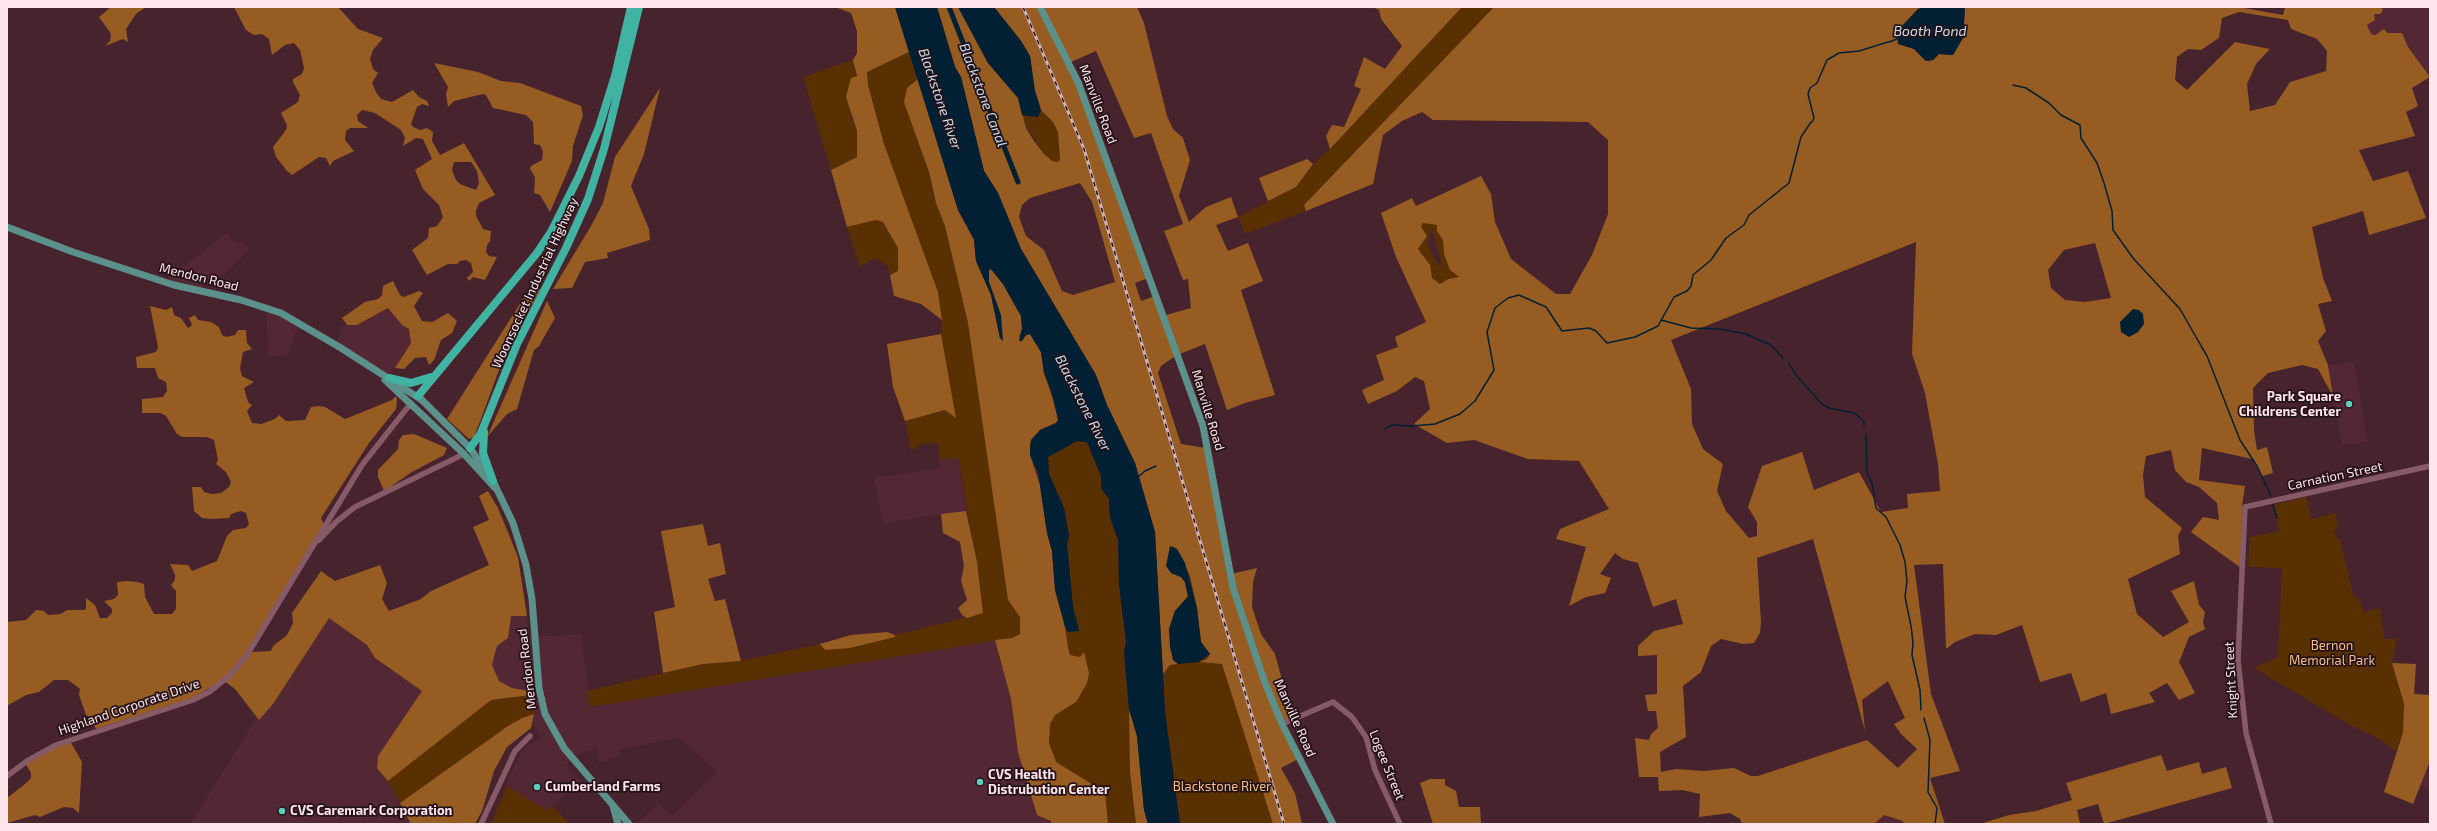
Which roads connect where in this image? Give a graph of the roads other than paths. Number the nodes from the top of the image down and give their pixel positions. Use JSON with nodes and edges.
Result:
{"nodes":[{"id":1,"x":632,"y":7,"type":"edge"},
{"id":2,"x":639,"y":7,"type":"edge"},
{"id":3,"x":1040,"y":7,"type":"edge"},
{"id":4,"x":7,"y":227,"type":"edge"},
{"id":5,"x":440,"y":368,"type":"junction"},
{"id":6,"x":375,"y":370,"type":"junction"},
{"id":7,"x":389,"y":378,"type":"junction"},
{"id":8,"x":418,"y":396,"type":"junction"},
{"id":9,"x":411,"y":403,"type":"junction"},
{"id":10,"x":488,"y":418,"type":"junction"},
{"id":11,"x":470,"y":448,"type":"junction"},
{"id":12,"x":464,"y":454,"type":"junction"},
{"id":13,"x":2430,"y":466,"type":"edge"},
{"id":14,"x":494,"y":485,"type":"junction"},
{"id":15,"x":2245,"y":506,"type":"joint"},
{"id":16,"x":312,"y":548,"type":"junction"},
{"id":17,"x":1282,"y":724,"type":"junction"},
{"id":18,"x":530,"y":736,"type":"dead end"},
{"id":19,"x":7,"y":776,"type":"edge"},
{"id":20,"x":612,"y":804,"type":"junction"},
{"id":21,"x":481,"y":824,"type":"edge"},
{"id":22,"x":618,"y":824,"type":"edge"},
{"id":23,"x":629,"y":824,"type":"edge"},
{"id":24,"x":1333,"y":824,"type":"edge"},
{"id":25,"x":1400,"y":824,"type":"edge"},
{"id":26,"x":2271,"y":824,"type":"edge"}],
"edges":[{"from":1,"to":5,"type":"highway","name":"Woonsocket Industrial Highway"},
{"from":2,"to":10,"type":"highway","name":"Woonsocket Industrial Highway"},
{"from":3,"to":17,"type":"main road","name":"Manville Road"},
{"from":4,"to":6,"type":"main road","name":"Mendon Road"},
{"from":5,"to":7,"type":"highway"},
{"from":5,"to":8,"type":"highway","name":"Woonsocket Industrial Highway"},
{"from":6,"to":7,"type":"main road","name":"Mendon Road"},
{"from":6,"to":9,"type":"main road","name":"Mendon Road"},
{"from":7,"to":8,"type":"main road","name":"Mendon Road"},
{"from":8,"to":9,"type":"main road","name":"Highland Corporate Drive"},
{"from":8,"to":11,"type":"main road","name":"Mendon Road"},
{"from":9,"to":12,"type":"main road","name":"Mendon Road"},
{"from":9,"to":16,"type":"street","name":"Highland Corporate Drive"},
{"from":10,"to":11,"type":"highway","name":"Woonsocket Industrial Highway"},
{"from":10,"to":14,"type":"highway"},
{"from":11,"to":12,"type":"main road","name":"Highland Corporate Drive"},
{"from":11,"to":14,"type":"main road","name":"Mendon Road"},
{"from":12,"to":14,"type":"main road","name":"Mendon Road"},
{"from":12,"to":16,"type":"street","name":"Highland Corporate Drive"},
{"from":13,"to":15,"type":"street","name":"Carnation Street"},
{"from":14,"to":20,"type":"main road","name":"Mendon Road"},
{"from":15,"to":26,"type":"street","name":"Knight Street"},
{"from":16,"to":19,"type":"street","name":"Highland Corporate Drive"},
{"from":17,"to":24,"type":"main road","name":"Manville Road"},
{"from":17,"to":25,"type":"street","name":"Logee Street"},
{"from":18,"to":21,"type":"street"},
{"from":20,"to":22,"type":"main road"},
{"from":20,"to":23,"type":"main road","name":"Mendon Road"}]}
